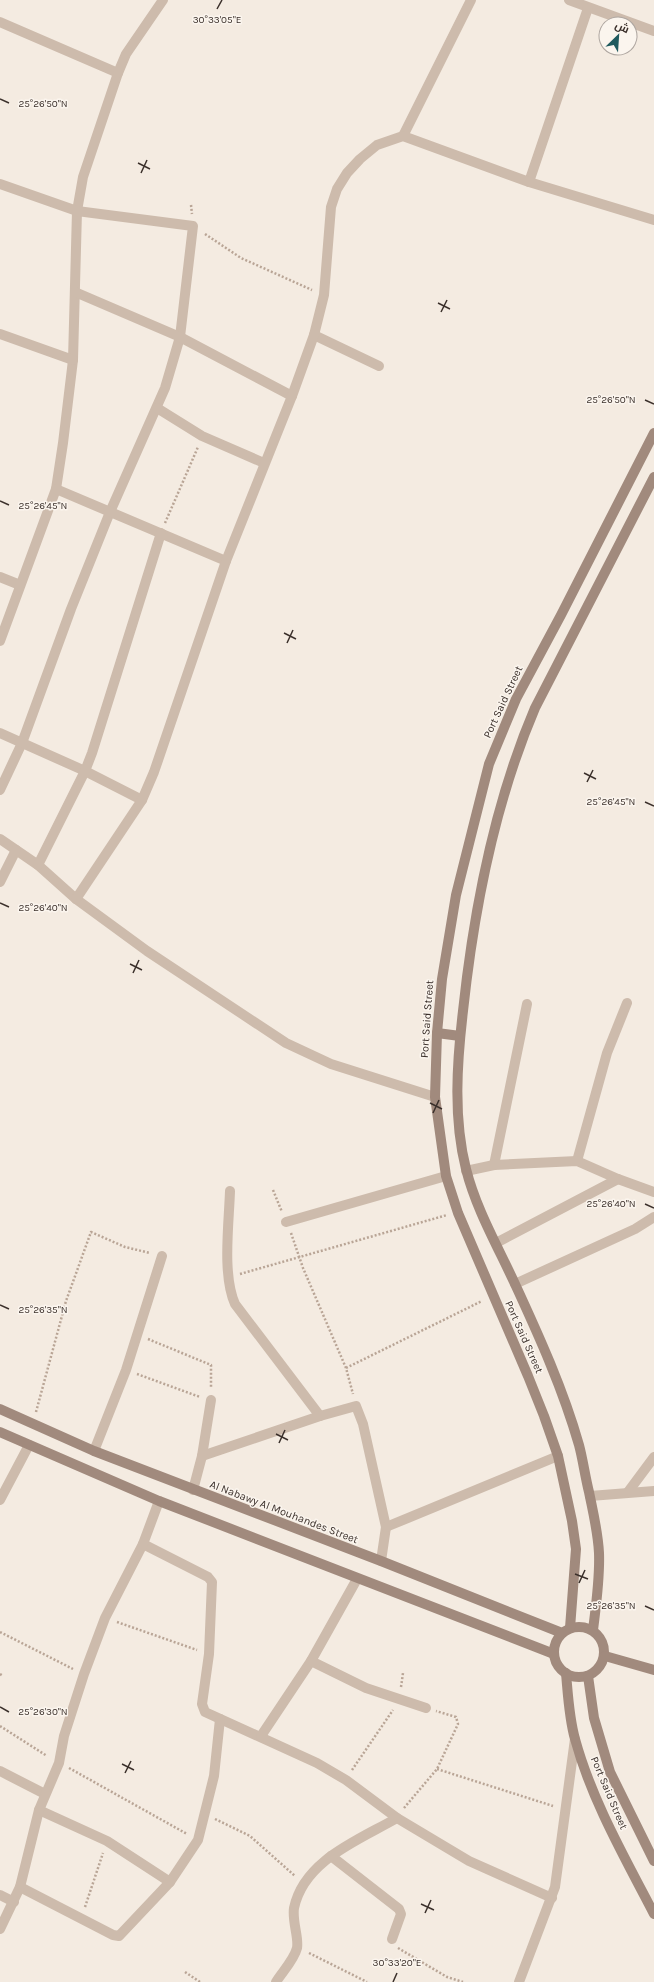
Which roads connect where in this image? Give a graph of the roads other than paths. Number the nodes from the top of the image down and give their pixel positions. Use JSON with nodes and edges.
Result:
{"nodes":[{"id":1,"x":163,"y":0,"type":"edge"},
{"id":2,"x":471,"y":0,"type":"edge"},
{"id":3,"x":569,"y":0,"type":"edge"},
{"id":4,"x":588,"y":8,"type":"junction"},
{"id":5,"x":0,"y":22,"type":"edge"},
{"id":6,"x":654,"y":31,"type":"edge"},
{"id":7,"x":118,"y":73,"type":"junction"},
{"id":8,"x":403,"y":136,"type":"junction"},
{"id":9,"x":529,"y":182,"type":"junction"},
{"id":10,"x":0,"y":184,"type":"edge"},
{"id":11,"x":77,"y":211,"type":"junction"},
{"id":12,"x":654,"y":220,"type":"edge"},
{"id":13,"x":74,"y":292,"type":"junction"},
{"id":14,"x":0,"y":334,"type":"edge"},
{"id":15,"x":314,"y":335,"type":"junction"},
{"id":16,"x":180,"y":337,"type":"junction"},
{"id":17,"x":72,"y":360,"type":"junction"},
{"id":18,"x":379,"y":366,"type":"dead end"},
{"id":19,"x":292,"y":396,"type":"junction"},
{"id":20,"x":157,"y":408,"type":"junction"},
{"id":21,"x":654,"y":433,"type":"edge"},
{"id":22,"x":264,"y":463,"type":"junction"},
{"id":23,"x":654,"y":477,"type":"edge"},
{"id":24,"x":56,"y":489,"type":"junction"},
{"id":25,"x":110,"y":512,"type":"junction"},
{"id":26,"x":161,"y":532,"type":"junction"},
{"id":27,"x":226,"y":561,"type":"junction"},
{"id":28,"x":0,"y":577,"type":"edge"},
{"id":29,"x":20,"y":585,"type":"junction"},
{"id":30,"x":0,"y":641,"type":"edge"},
{"id":31,"x":0,"y":733,"type":"edge"},
{"id":32,"x":22,"y":743,"type":"junction"},
{"id":33,"x":85,"y":771,"type":"junction"},
{"id":34,"x":0,"y":790,"type":"edge"},
{"id":35,"x":142,"y":800,"type":"junction"},
{"id":36,"x":0,"y":838,"type":"edge"},
{"id":37,"x":16,"y":850,"type":"junction"},
{"id":38,"x":38,"y":865,"type":"junction"},
{"id":39,"x":0,"y":882,"type":"edge"},
{"id":40,"x":76,"y":899,"type":"junction"},
{"id":41,"x":627,"y":1003,"type":"dead end"},
{"id":42,"x":527,"y":1004,"type":"dead end"},
{"id":43,"x":437,"y":1033,"type":"junction"},
{"id":44,"x":460,"y":1036,"type":"junction"},
{"id":45,"x":435,"y":1097,"type":"junction"},
{"id":46,"x":577,"y":1161,"type":"junction"},
{"id":47,"x":494,"y":1165,"type":"junction"},
{"id":48,"x":466,"y":1171,"type":"junction"},
{"id":49,"x":446,"y":1176,"type":"junction"},
{"id":50,"x":618,"y":1179,"type":"junction"},
{"id":51,"x":230,"y":1191,"type":"dead end"},
{"id":52,"x":654,"y":1192,"type":"edge"},
{"id":53,"x":654,"y":1217,"type":"edge"},
{"id":54,"x":286,"y":1222,"type":"road end"},
{"id":55,"x":496,"y":1243,"type":"junction"},
{"id":56,"x":162,"y":1256,"type":"road end"},
{"id":57,"x":515,"y":1284,"type":"junction"},
{"id":58,"x":211,"y":1400,"type":"road end"},
{"id":59,"x":0,"y":1409,"type":"edge"},
{"id":60,"x":320,"y":1416,"type":"junction"},
{"id":61,"x":0,"y":1432,"type":"edge"},
{"id":62,"x":29,"y":1445,"type":"junction"},
{"id":63,"x":94,"y":1451,"type":"junction"},
{"id":64,"x":202,"y":1456,"type":"junction"},
{"id":65,"x":558,"y":1456,"type":"junction"},
{"id":66,"x":654,"y":1457,"type":"edge"},
{"id":67,"x":193,"y":1490,"type":"junction"},
{"id":68,"x":654,"y":1491,"type":"edge"},
{"id":69,"x":628,"y":1492,"type":"junction"},
{"id":70,"x":590,"y":1496,"type":"junction"},
{"id":71,"x":0,"y":1500,"type":"edge"},
{"id":72,"x":159,"y":1502,"type":"junction"},
{"id":73,"x":386,"y":1527,"type":"junction"},
{"id":74,"x":143,"y":1544,"type":"junction"},
{"id":75,"x":381,"y":1561,"type":"junction"},
{"id":76,"x":357,"y":1579,"type":"junction"},
{"id":77,"x":566,"y":1630,"type":"junction"},
{"id":78,"x":593,"y":1630,"type":"junction"},
{"id":79,"x":554,"y":1654,"type":"junction"},
{"id":80,"x":605,"y":1656,"type":"junction"},
{"id":81,"x":311,"y":1661,"type":"junction"},
{"id":82,"x":654,"y":1670,"type":"edge"},
{"id":83,"x":566,"y":1673,"type":"junction"},
{"id":84,"x":588,"y":1676,"type":"junction"},
{"id":85,"x":426,"y":1708,"type":"road end"},
{"id":86,"x":220,"y":1719,"type":"junction"},
{"id":87,"x":261,"y":1736,"type":"junction"},
{"id":88,"x":575,"y":1739,"type":"junction"},
{"id":89,"x":0,"y":1771,"type":"edge"},
{"id":90,"x":45,"y":1794,"type":"junction"},
{"id":91,"x":39,"y":1810,"type":"junction"},
{"id":92,"x":397,"y":1818,"type":"junction"},
{"id":93,"x":331,"y":1856,"type":"junction"},
{"id":94,"x":654,"y":1861,"type":"edge"},
{"id":95,"x":170,"y":1882,"type":"junction"},
{"id":96,"x":20,"y":1886,"type":"junction"},
{"id":97,"x":0,"y":1895,"type":"edge"},
{"id":98,"x":552,"y":1898,"type":"junction"},
{"id":99,"x":14,"y":1902,"type":"junction"},
{"id":100,"x":654,"y":1914,"type":"edge"},
{"id":101,"x":0,"y":1929,"type":"edge"},
{"id":102,"x":392,"y":1939,"type":"road end"},
{"id":103,"x":276,"y":1982,"type":"edge"},
{"id":104,"x":519,"y":1982,"type":"edge"}],
"edges":[{"from":1,"to":7,"type":"street"},
{"from":2,"to":8,"type":"street"},
{"from":3,"to":4,"type":"street"},
{"from":4,"to":6,"type":"street"},
{"from":4,"to":9,"type":"street"},
{"from":5,"to":7,"type":"street"},
{"from":7,"to":11,"type":"street"},
{"from":8,"to":9,"type":"street"},
{"from":8,"to":15,"type":"street"},
{"from":9,"to":12,"type":"street"},
{"from":10,"to":11,"type":"street"},
{"from":11,"to":13,"type":"street"},
{"from":11,"to":16,"type":"street"},
{"from":13,"to":16,"type":"street"},
{"from":13,"to":17,"type":"street"},
{"from":14,"to":17,"type":"street"},
{"from":15,"to":18,"type":"street"},
{"from":15,"to":19,"type":"street"},
{"from":16,"to":19,"type":"street"},
{"from":16,"to":20,"type":"street"},
{"from":17,"to":24,"type":"street"},
{"from":19,"to":22,"type":"street"},
{"from":20,"to":22,"type":"street"},
{"from":20,"to":25,"type":"street"},
{"from":21,"to":43,"type":"street","name":"Port Said Street"},
{"from":22,"to":27,"type":"street"},
{"from":23,"to":44,"type":"street","name":"Port Said Street"},
{"from":24,"to":25,"type":"street"},
{"from":24,"to":29,"type":"street"},
{"from":25,"to":26,"type":"street"},
{"from":25,"to":32,"type":"street"},
{"from":26,"to":27,"type":"street"},
{"from":26,"to":33,"type":"street"},
{"from":27,"to":35,"type":"street"},
{"from":28,"to":29,"type":"street"},
{"from":29,"to":30,"type":"street"},
{"from":31,"to":32,"type":"street"},
{"from":32,"to":33,"type":"street"},
{"from":32,"to":34,"type":"street"},
{"from":33,"to":35,"type":"street"},
{"from":33,"to":38,"type":"street"},
{"from":35,"to":40,"type":"street"},
{"from":36,"to":37,"type":"street"},
{"from":37,"to":38,"type":"street"},
{"from":37,"to":39,"type":"street"},
{"from":38,"to":40,"type":"street"},
{"from":40,"to":45,"type":"street"},
{"from":41,"to":46,"type":"street"},
{"from":42,"to":47,"type":"street"},
{"from":43,"to":44,"type":"street"},
{"from":43,"to":45,"type":"street","name":"Port Said Street"},
{"from":44,"to":48,"type":"street","name":"Port Said Street"},
{"from":45,"to":49,"type":"street","name":"Port Said Street"},
{"from":46,"to":47,"type":"street"},
{"from":46,"to":50,"type":"street"},
{"from":47,"to":48,"type":"street"},
{"from":48,"to":55,"type":"street","name":"Port Said Street"},
{"from":49,"to":54,"type":"street"},
{"from":49,"to":65,"type":"street","name":"Port Said Street"},
{"from":50,"to":52,"type":"street"},
{"from":50,"to":55,"type":"street"},
{"from":51,"to":60,"type":"street"},
{"from":53,"to":57,"type":"street"},
{"from":55,"to":57,"type":"street","name":"Port Said Street"},
{"from":56,"to":63,"type":"street"},
{"from":57,"to":70,"type":"street","name":"Port Said Street"},
{"from":58,"to":64,"type":"street"},
{"from":59,"to":63,"type":"street","name":"Al Nabawy Al Mouhandes Street"},
{"from":60,"to":64,"type":"street"},
{"from":60,"to":73,"type":"street"},
{"from":61,"to":62,"type":"street"},
{"from":62,"to":71,"type":"street"},
{"from":62,"to":72,"type":"street"},
{"from":63,"to":67,"type":"street","name":"Al Nabawy Al Mouhandes Street"},
{"from":64,"to":67,"type":"street"},
{"from":65,"to":73,"type":"street"},
{"from":65,"to":77,"type":"street","name":"Port Said Street"},
{"from":66,"to":69,"type":"street"},
{"from":67,"to":75,"type":"street","name":"Al Nabawy Al Mouhandes Street"},
{"from":68,"to":69,"type":"street"},
{"from":69,"to":70,"type":"street"},
{"from":70,"to":78,"type":"street","name":"Port Said Street"},
{"from":72,"to":74,"type":"street"},
{"from":72,"to":76,"type":"street"},
{"from":73,"to":75,"type":"street"},
{"from":74,"to":86,"type":"street"},
{"from":74,"to":90,"type":"street"},
{"from":75,"to":77,"type":"street","name":"Al Nabawy Al Mouhandes Street"},
{"from":76,"to":79,"type":"street"},
{"from":76,"to":81,"type":"street"},
{"from":77,"to":78,"type":"street"},
{"from":77,"to":79,"type":"street"},
{"from":78,"to":80,"type":"street"},
{"from":79,"to":83,"type":"street"},
{"from":80,"to":82,"type":"street"},
{"from":80,"to":84,"type":"street"},
{"from":81,"to":85,"type":"street"},
{"from":81,"to":87,"type":"street"},
{"from":83,"to":84,"type":"street"},
{"from":83,"to":88,"type":"street","name":"Port Said Street"},
{"from":84,"to":94,"type":"street","name":"Port Said Street"},
{"from":86,"to":87,"type":"street"},
{"from":86,"to":95,"type":"street"},
{"from":87,"to":92,"type":"street"},
{"from":88,"to":98,"type":"street"},
{"from":88,"to":100,"type":"street","name":"Port Said Street"},
{"from":89,"to":90,"type":"street"},
{"from":90,"to":91,"type":"street"},
{"from":91,"to":95,"type":"street"},
{"from":91,"to":96,"type":"street"},
{"from":92,"to":93,"type":"street"},
{"from":92,"to":98,"type":"street"},
{"from":93,"to":102,"type":"street"},
{"from":93,"to":103,"type":"street"},
{"from":95,"to":96,"type":"street"},
{"from":96,"to":99,"type":"street"},
{"from":97,"to":99,"type":"street"},
{"from":98,"to":104,"type":"street"},
{"from":99,"to":101,"type":"street"}]}
